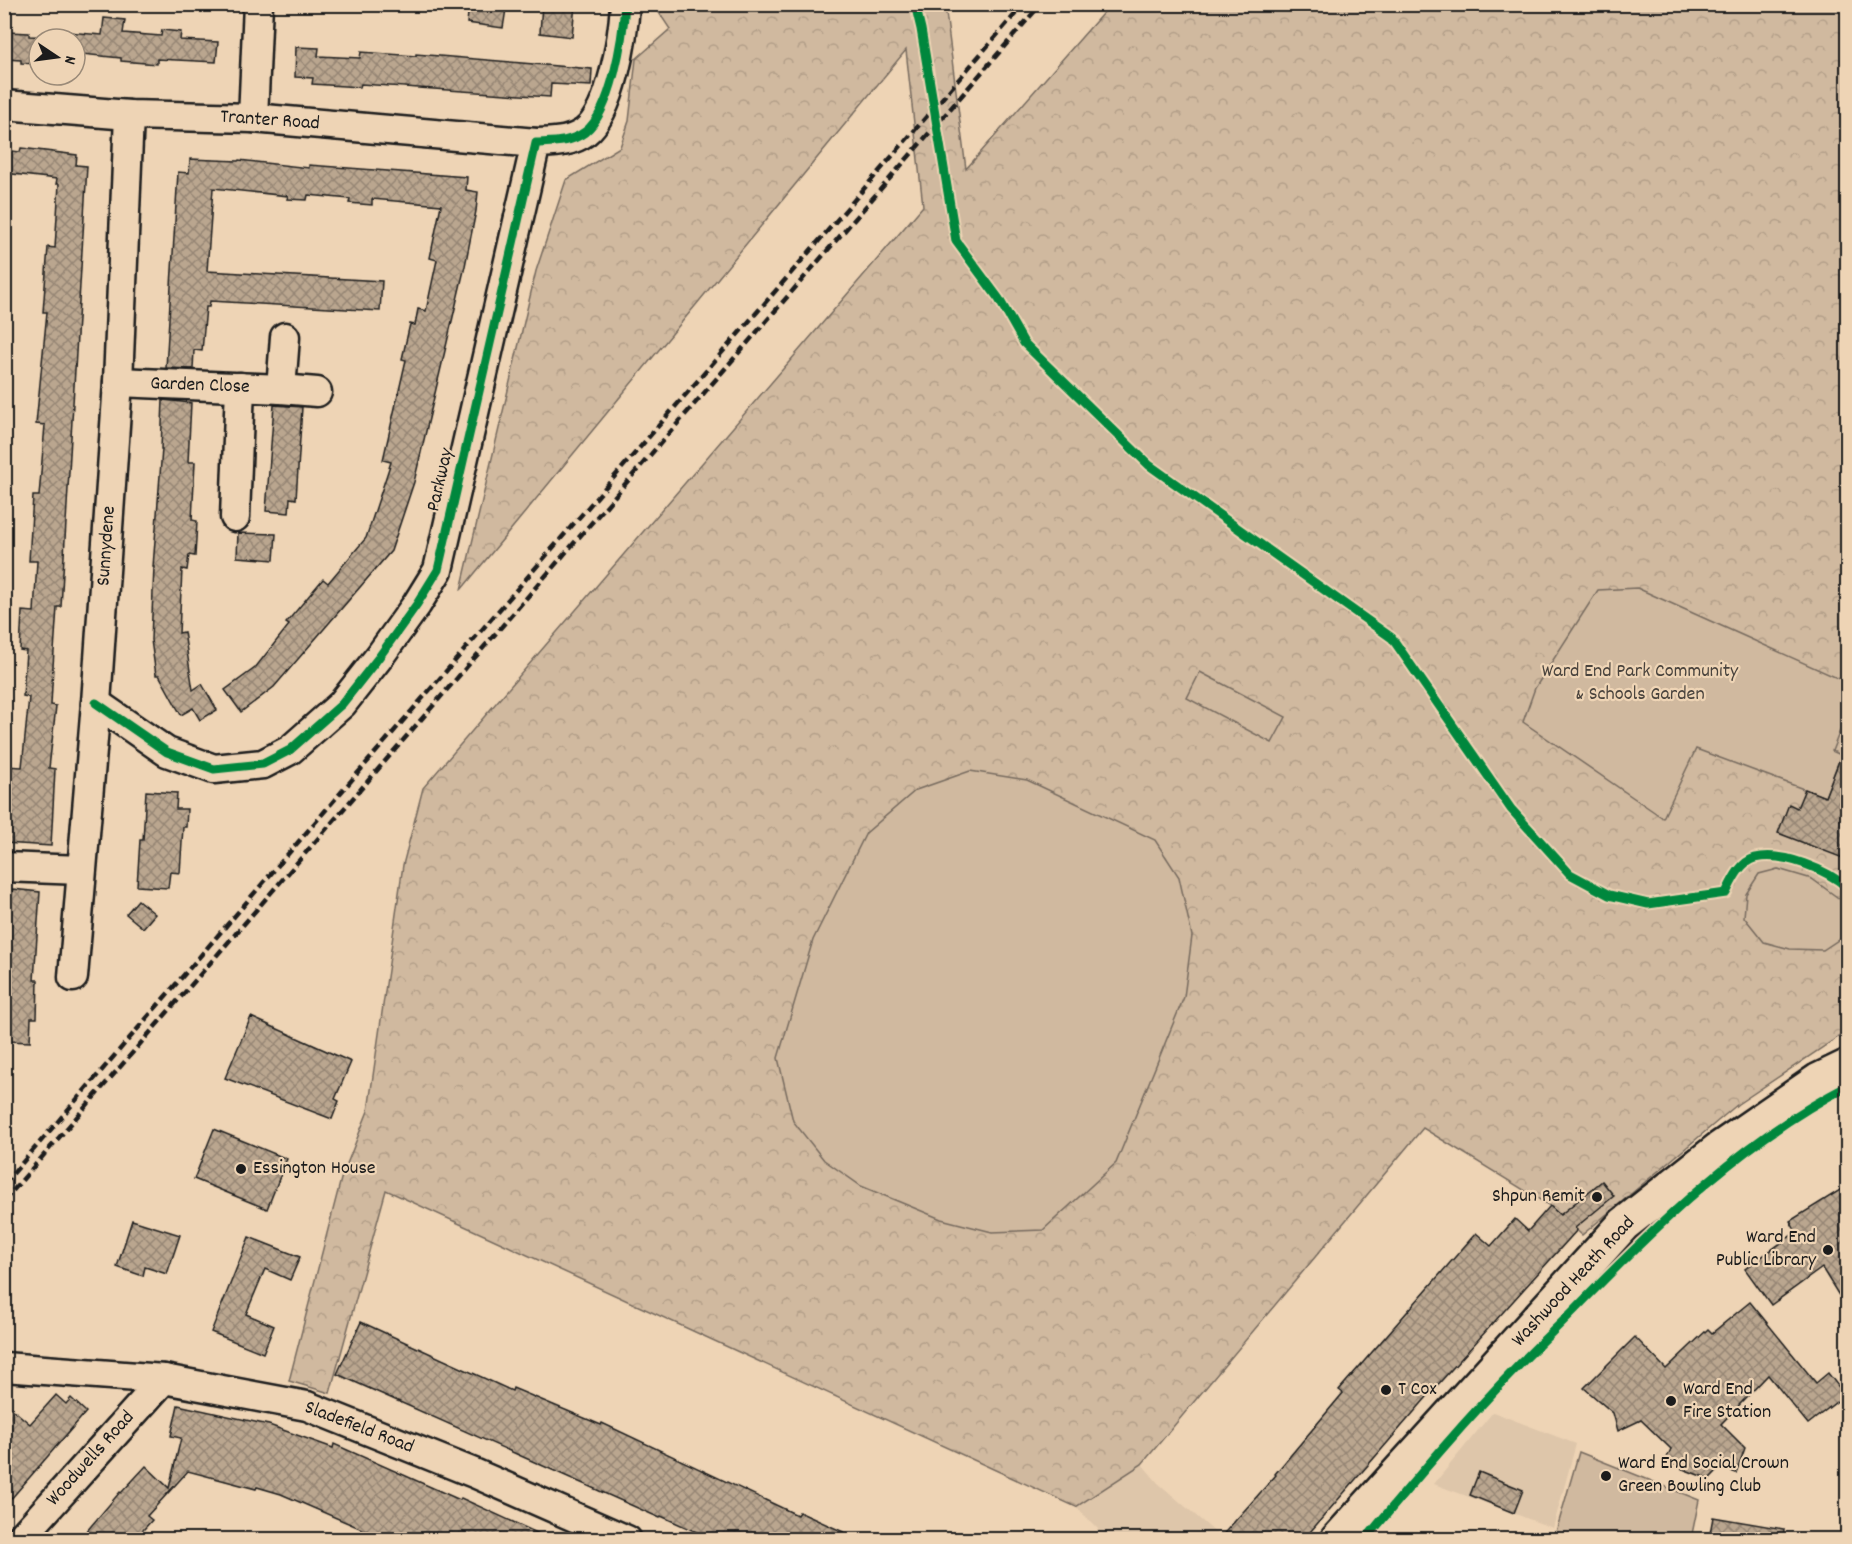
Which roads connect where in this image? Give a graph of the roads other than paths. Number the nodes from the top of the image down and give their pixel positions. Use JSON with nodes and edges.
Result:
{"nodes":[{"id":1,"x":258,"y":4,"type":"edge"},
{"id":2,"x":625,"y":4,"type":"edge"},
{"id":3,"x":4,"y":105,"type":"edge"},
{"id":4,"x":129,"y":115,"type":"junction"},
{"id":5,"x":253,"y":118,"type":"junction"},
{"id":6,"x":536,"y":143,"type":"junction"},
{"id":7,"x":285,"y":337,"type":"dead end"},
{"id":8,"x":118,"y":382,"type":"junction"},
{"id":9,"x":240,"y":387,"type":"junction"},
{"id":10,"x":281,"y":389,"type":"junction"},
{"id":11,"x":317,"y":392,"type":"dead end"},
{"id":12,"x":236,"y":517,"type":"dead end"},
{"id":13,"x":96,"y":704,"type":"junction"},
{"id":14,"x":4,"y":867,"type":"edge"},
{"id":15,"x":81,"y":870,"type":"junction"},
{"id":16,"x":73,"y":977,"type":"dead end"},
{"id":17,"x":1848,"y":1066,"type":"edge"},
{"id":18,"x":4,"y":1366,"type":"edge"},
{"id":19,"x":164,"y":1379,"type":"junction"},
{"id":20,"x":19,"y":1539,"type":"edge"},
{"id":21,"x":627,"y":1539,"type":"edge"},
{"id":22,"x":1337,"y":1539,"type":"edge"}],
"edges":[{"from":1,"to":5,"type":"street"},
{"from":2,"to":6,"type":"street"},
{"from":3,"to":4,"type":"street","name":"Tranter Road"},
{"from":4,"to":5,"type":"street","name":"Tranter Road"},
{"from":4,"to":8,"type":"street","name":"Sunnydene"},
{"from":5,"to":6,"type":"street","name":"Tranter Road"},
{"from":6,"to":13,"type":"street","name":"Parkway"},
{"from":7,"to":10,"type":"street"},
{"from":8,"to":9,"type":"street","name":"Garden Close"},
{"from":8,"to":13,"type":"street","name":"Sunnydene"},
{"from":9,"to":10,"type":"street","name":"Garden Close"},
{"from":9,"to":12,"type":"street"},
{"from":10,"to":11,"type":"street","name":"Garden Close"},
{"from":13,"to":15,"type":"street","name":"Sunnydene"},
{"from":14,"to":15,"type":"street"},
{"from":15,"to":16,"type":"street","name":"Sunnydene"},
{"from":17,"to":22,"type":"main road","name":"Washwood Heath Road"},
{"from":18,"to":19,"type":"street","name":"Sladefield Road"},
{"from":19,"to":20,"type":"street","name":"Woodwells Road"},
{"from":19,"to":21,"type":"street","name":"Sladefield Road"}]}
